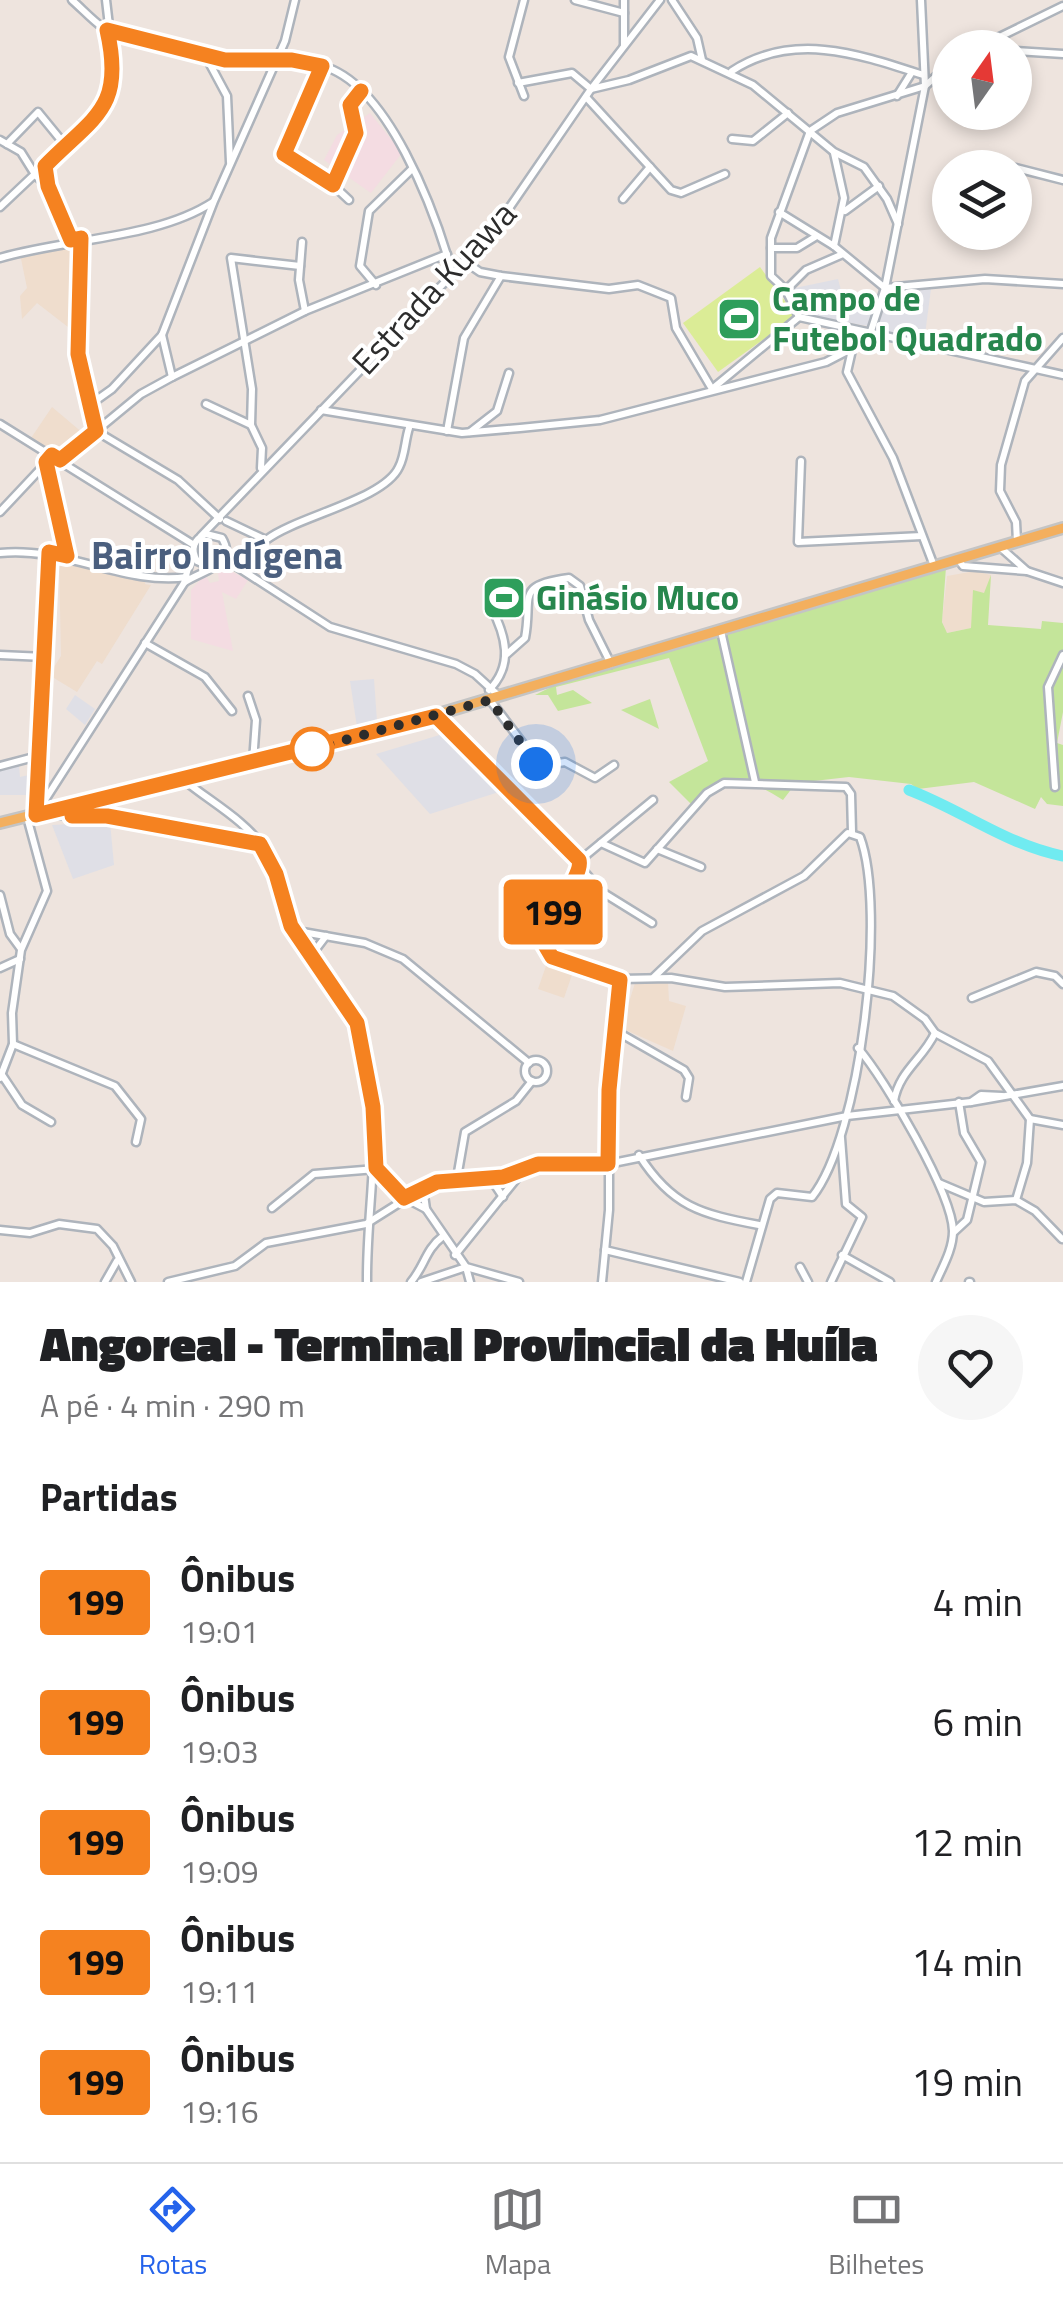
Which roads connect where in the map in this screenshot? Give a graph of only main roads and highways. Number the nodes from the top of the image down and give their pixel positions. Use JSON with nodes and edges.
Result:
{"nodes":[{"id":1,"x":1063,"y":528,"type":"edge"},
{"id":2,"x":0,"y":824,"type":"edge"}],
"edges":[{"from":1,"to":2,"type":"main road"}]}
